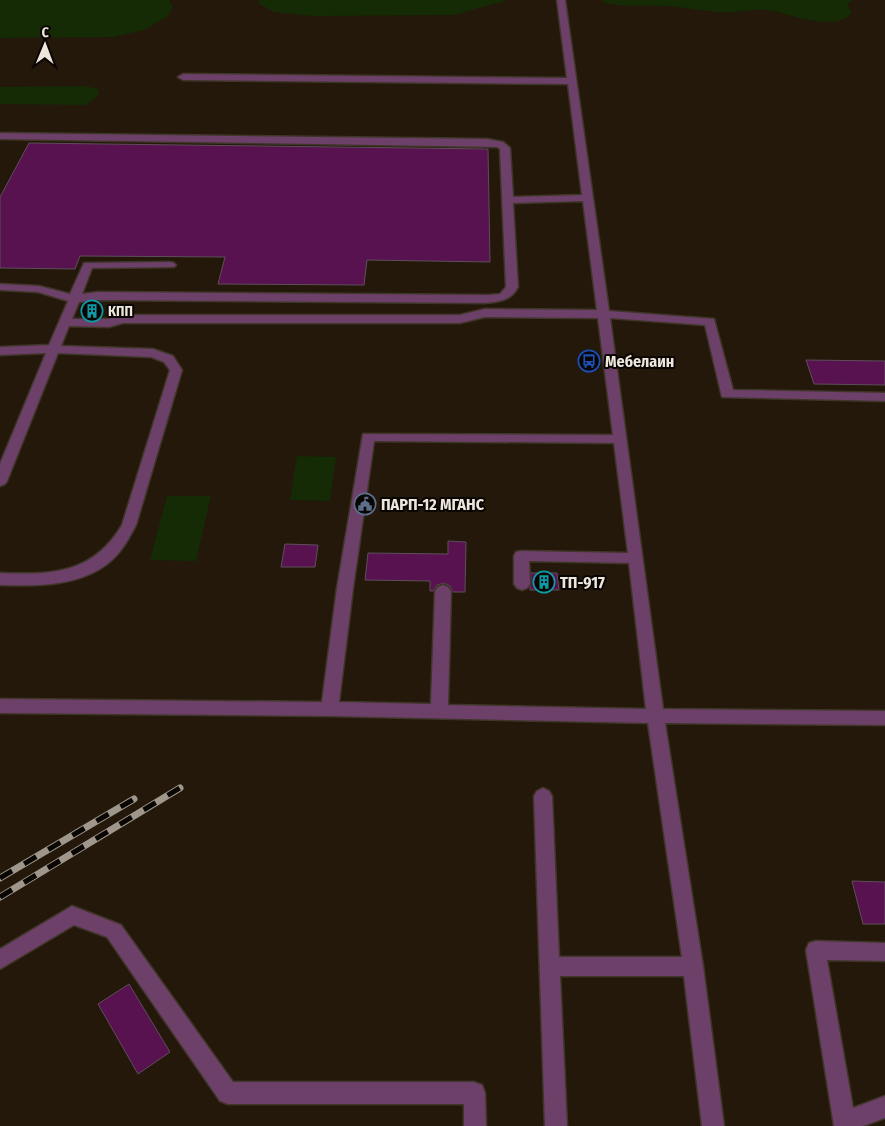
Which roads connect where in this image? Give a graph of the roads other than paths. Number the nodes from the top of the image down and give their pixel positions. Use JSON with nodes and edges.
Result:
{"nodes":[{"id":1,"x":560,"y":0,"type":"edge"},
{"id":2,"x":184,"y":77,"type":"dead end"},
{"id":3,"x":572,"y":81,"type":"junction"},
{"id":4,"x":0,"y":136,"type":"edge"},
{"id":5,"x":588,"y":198,"type":"junction"},
{"id":6,"x":508,"y":200,"type":"junction"},
{"id":7,"x":170,"y":265,"type":"dead end"},
{"id":8,"x":0,"y":287,"type":"edge"},
{"id":9,"x":74,"y":299,"type":"junction"},
{"id":10,"x":602,"y":314,"type":"junction"},
{"id":11,"x":66,"y":322,"type":"junction"},
{"id":12,"x":53,"y":349,"type":"junction"},
{"id":13,"x":0,"y":351,"type":"edge"},
{"id":14,"x":885,"y":397,"type":"edge"},
{"id":15,"x":619,"y":440,"type":"junction"},
{"id":16,"x":0,"y":482,"type":"edge"},
{"id":17,"x":636,"y":558,"type":"junction"},
{"id":18,"x":0,"y":579,"type":"edge"},
{"id":19,"x":522,"y":584,"type":"dead end"},
{"id":20,"x":443,"y":592,"type":"dead end"},
{"id":21,"x":0,"y":706,"type":"edge"},
{"id":22,"x":330,"y":709,"type":"junction"},
{"id":23,"x":439,"y":712,"type":"junction"},
{"id":24,"x":655,"y":716,"type":"junction"},
{"id":25,"x":885,"y":718,"type":"edge"},
{"id":26,"x":543,"y":796,"type":"dead end"},
{"id":27,"x":885,"y":952,"type":"edge"},
{"id":28,"x":0,"y":960,"type":"edge"},
{"id":29,"x":693,"y":966,"type":"junction"},
{"id":30,"x":549,"y":967,"type":"junction"},
{"id":31,"x":885,"y":1107,"type":"edge"},
{"id":32,"x":845,"y":1124,"type":"edge"},
{"id":33,"x":475,"y":1126,"type":"edge"},
{"id":34,"x":556,"y":1126,"type":"edge"},
{"id":35,"x":713,"y":1126,"type":"edge"}],
"edges":[{"from":1,"to":3,"type":"street"},
{"from":2,"to":3,"type":"street"},
{"from":3,"to":5,"type":"street"},
{"from":4,"to":6,"type":"street"},
{"from":5,"to":6,"type":"street"},
{"from":5,"to":10,"type":"street"},
{"from":6,"to":9,"type":"street"},
{"from":7,"to":9,"type":"street"},
{"from":8,"to":9,"type":"street"},
{"from":9,"to":11,"type":"street"},
{"from":10,"to":11,"type":"street"},
{"from":10,"to":14,"type":"street"},
{"from":10,"to":15,"type":"street"},
{"from":11,"to":12,"type":"street"},
{"from":12,"to":13,"type":"street"},
{"from":12,"to":16,"type":"street"},
{"from":12,"to":18,"type":"street"},
{"from":15,"to":17,"type":"street"},
{"from":15,"to":22,"type":"street"},
{"from":17,"to":19,"type":"street"},
{"from":17,"to":24,"type":"street"},
{"from":20,"to":23,"type":"street"},
{"from":21,"to":22,"type":"street"},
{"from":22,"to":23,"type":"street"},
{"from":23,"to":24,"type":"street"},
{"from":24,"to":25,"type":"street"},
{"from":24,"to":29,"type":"street"},
{"from":26,"to":30,"type":"street"},
{"from":27,"to":32,"type":"street"},
{"from":28,"to":33,"type":"street"},
{"from":29,"to":30,"type":"street"},
{"from":29,"to":35,"type":"street"},
{"from":30,"to":34,"type":"street"},
{"from":31,"to":32,"type":"street"}]}
